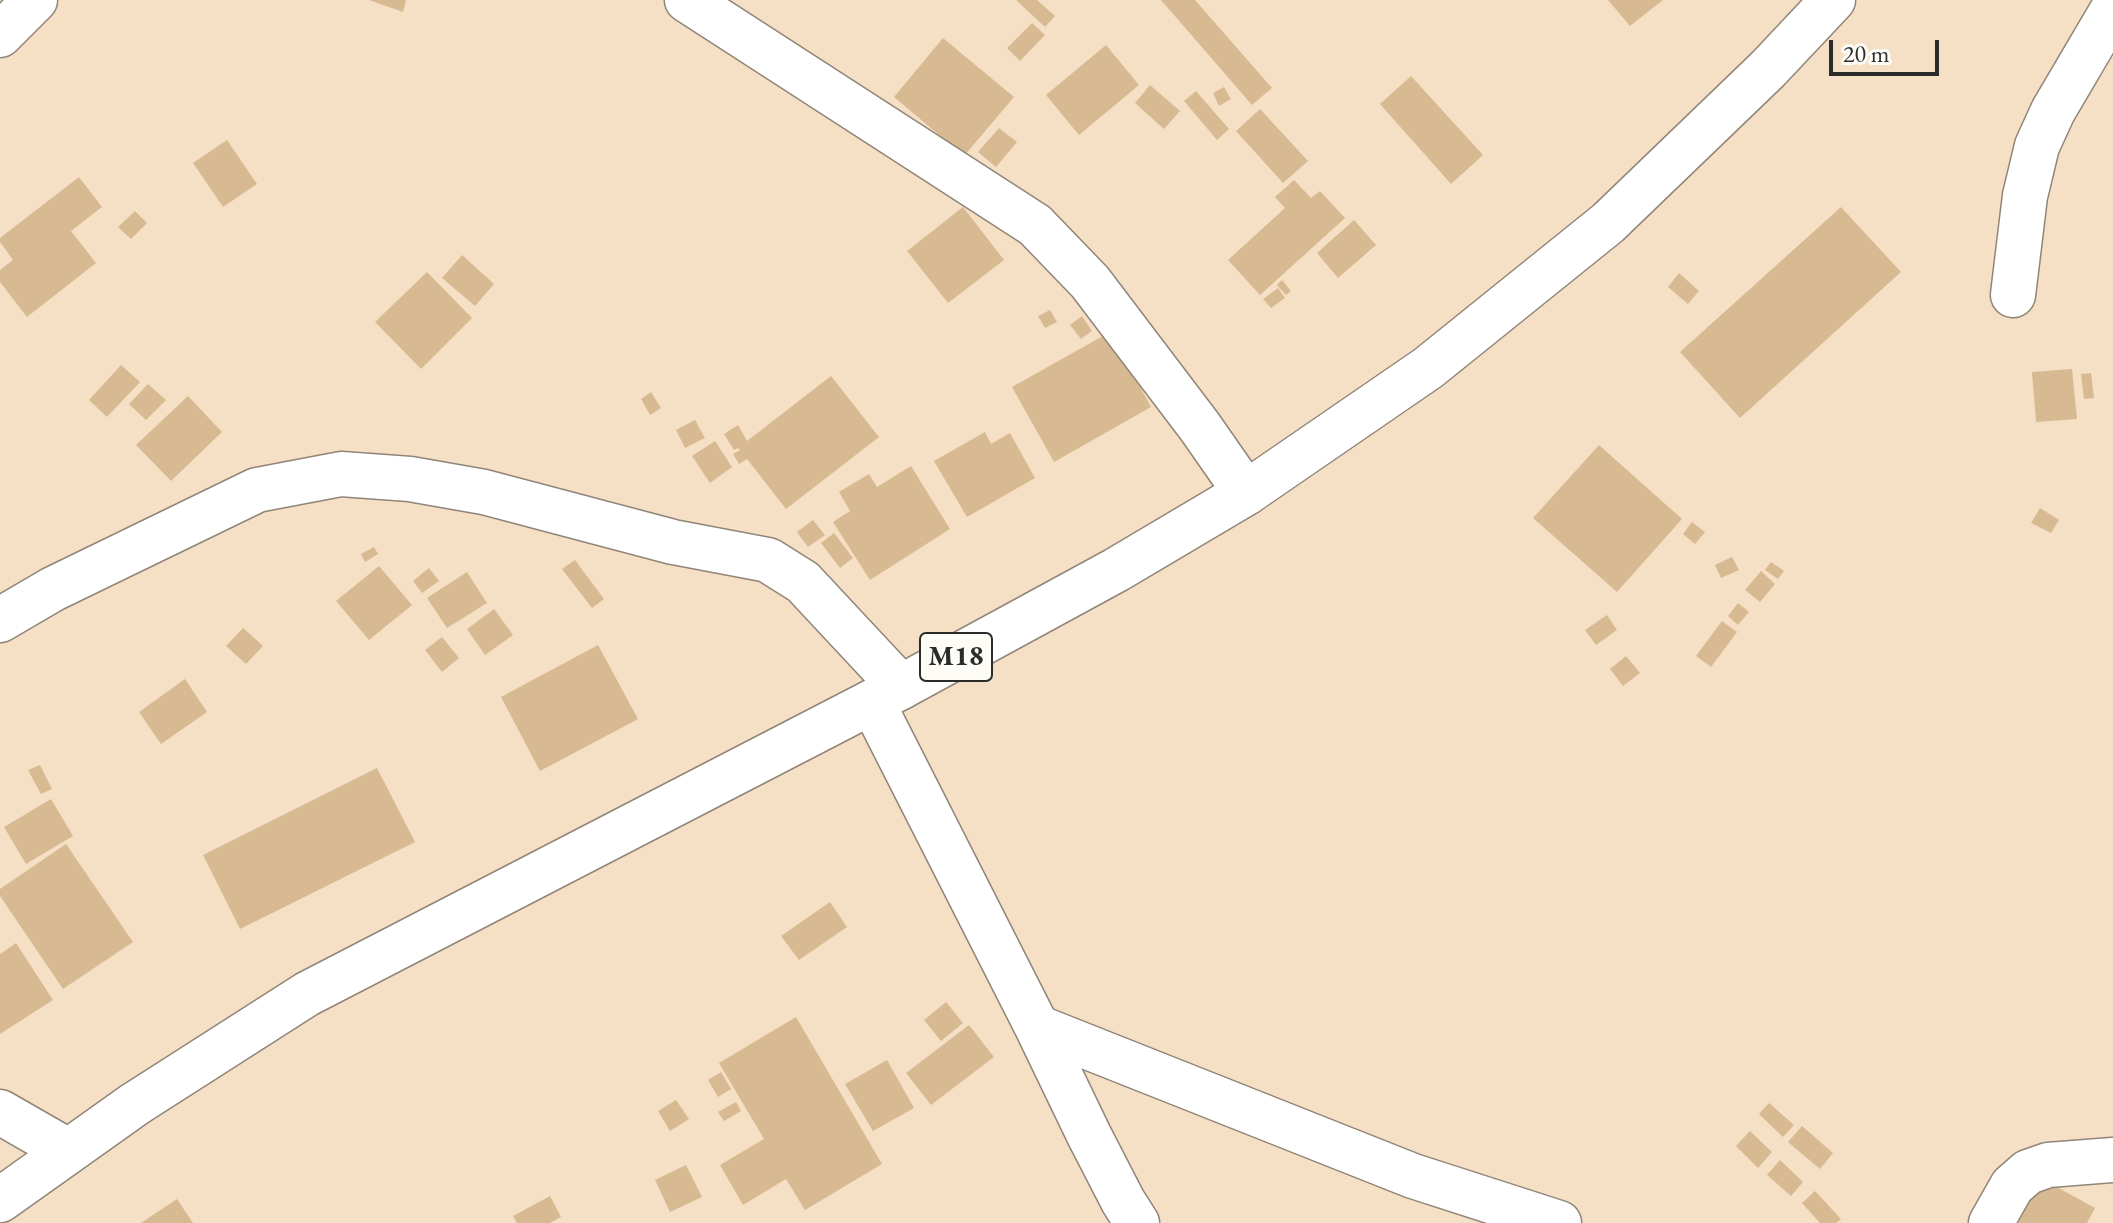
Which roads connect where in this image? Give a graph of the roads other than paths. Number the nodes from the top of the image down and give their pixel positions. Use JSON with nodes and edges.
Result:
{"nodes":[{"id":1,"x":35,"y":0,"type":"edge"},
{"id":2,"x":687,"y":0,"type":"edge"},
{"id":3,"x":1833,"y":0,"type":"edge"},
{"id":4,"x":2113,"y":9,"type":"edge"},
{"id":5,"x":0,"y":35,"type":"edge"},
{"id":6,"x":2013,"y":295,"type":"dead end"},
{"id":7,"x":1246,"y":493,"type":"junction"},
{"id":8,"x":0,"y":620,"type":"edge"},
{"id":9,"x":886,"y":695,"type":"junction"},
{"id":10,"x":1037,"y":1027,"type":"junction"},
{"id":11,"x":0,"y":1112,"type":"edge"},
{"id":12,"x":68,"y":1151,"type":"junction"},
{"id":13,"x":2113,"y":1160,"type":"edge"},
{"id":14,"x":0,"y":1200,"type":"edge"},
{"id":15,"x":1137,"y":1223,"type":"edge"},
{"id":16,"x":1559,"y":1223,"type":"edge"},
{"id":17,"x":1991,"y":1223,"type":"edge"}],
"edges":[{"from":1,"to":5,"type":"street"},
{"from":2,"to":7,"type":"street"},
{"from":3,"to":7,"type":"street","number":"M18"},
{"from":4,"to":6,"type":"street"},
{"from":7,"to":9,"type":"street","number":"M18"},
{"from":8,"to":9,"type":"street"},
{"from":9,"to":10,"type":"street"},
{"from":9,"to":12,"type":"street","number":"M18"},
{"from":10,"to":15,"type":"street"},
{"from":10,"to":16,"type":"street"},
{"from":11,"to":12,"type":"street"},
{"from":12,"to":14,"type":"street","number":"M18"},
{"from":13,"to":17,"type":"street"}]}
